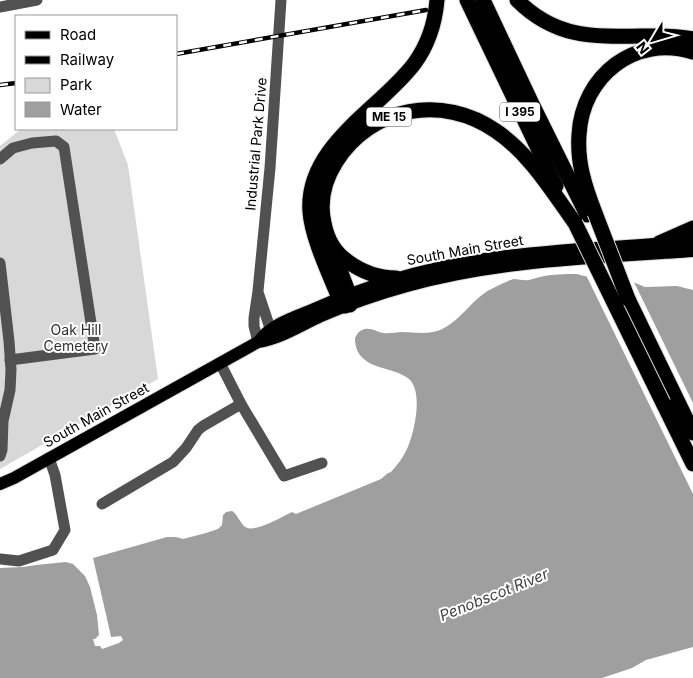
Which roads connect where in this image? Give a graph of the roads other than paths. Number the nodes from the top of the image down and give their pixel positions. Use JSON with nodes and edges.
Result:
{"nodes":[{"id":1,"x":38,"y":0,"type":"edge"},
{"id":2,"x":281,"y":0,"type":"edge"},
{"id":3,"x":437,"y":0,"type":"edge"},
{"id":4,"x":467,"y":0,"type":"edge"},
{"id":5,"x":483,"y":0,"type":"edge"},
{"id":6,"x":517,"y":0,"type":"edge"},
{"id":7,"x":0,"y":7,"type":"edge"},
{"id":8,"x":693,"y":39,"type":"edge"},
{"id":9,"x":693,"y":52,"type":"edge"},
{"id":10,"x":0,"y":159,"type":"edge"},
{"id":11,"x":586,"y":217,"type":"junction"},
{"id":12,"x":693,"y":228,"type":"edge"},
{"id":13,"x":328,"y":238,"type":"junction"},
{"id":14,"x":693,"y":241,"type":"edge"},
{"id":15,"x":659,"y":244,"type":"junction"},
{"id":16,"x":693,"y":251,"type":"edge"},
{"id":17,"x":0,"y":263,"type":"edge"},
{"id":18,"x":396,"y":278,"type":"junction"},
{"id":19,"x":258,"y":291,"type":"junction"},
{"id":20,"x":346,"y":301,"type":"junction"},
{"id":21,"x":3,"y":314,"type":"edge"},
{"id":22,"x":272,"y":334,"type":"junction"},
{"id":23,"x":258,"y":342,"type":"junction"},
{"id":24,"x":10,"y":360,"type":"junction"},
{"id":25,"x":220,"y":363,"type":"junction"},
{"id":26,"x":241,"y":404,"type":"junction"},
{"id":27,"x":693,"y":433,"type":"edge"},
{"id":28,"x":0,"y":456,"type":"edge"},
{"id":29,"x":49,"y":458,"type":"junction"},
{"id":30,"x":322,"y":463,"type":"dead end"},
{"id":31,"x":693,"y":464,"type":"edge"},
{"id":32,"x":0,"y":484,"type":"edge"},
{"id":33,"x":102,"y":504,"type":"dead end"},
{"id":34,"x":0,"y":559,"type":"edge"}],
"edges":[{"from":1,"to":7,"type":"street"},
{"from":2,"to":19,"type":"street","name":"Industrial Park Drive"},
{"from":3,"to":20,"type":"highway"},
{"from":4,"to":11,"type":"highway","number":"I 395"},
{"from":5,"to":11,"type":"highway","number":"I 395"},
{"from":6,"to":8,"type":"highway"},
{"from":9,"to":11,"type":"highway","number":"ME 15"},
{"from":10,"to":24,"type":"street"},
{"from":11,"to":13,"type":"highway","number":"ME 15"},
{"from":11,"to":27,"type":"highway","number":"ME 15","bridge":true},
{"from":11,"to":31,"type":"highway","number":"I 395","bridge":true},
{"from":12,"to":15,"type":"highway"},
{"from":13,"to":18,"type":"highway","number":"ME 15"},
{"from":13,"to":20,"type":"highway"},
{"from":14,"to":15,"type":"main road","name":"South Main Street","number":"ME 15"},
{"from":15,"to":18,"type":"main road","name":"South Main Street","number":"ME 15"},
{"from":16,"to":20,"type":"main road","name":"South Main Street"},
{"from":17,"to":21,"type":"street"},
{"from":18,"to":20,"type":"main road","name":"South Main Street"},
{"from":19,"to":22,"type":"street","name":"Industrial Park Drive"},
{"from":19,"to":23,"type":"street","name":"Industrial Park Drive"},
{"from":20,"to":22,"type":"main road","name":"South Main Street"},
{"from":21,"to":24,"type":"street"},
{"from":22,"to":23,"type":"main road","name":"South Main Street"},
{"from":23,"to":25,"type":"main road","name":"South Main Street"},
{"from":24,"to":28,"type":"street"},
{"from":25,"to":26,"type":"street"},
{"from":25,"to":29,"type":"main road","name":"South Main Street"},
{"from":26,"to":30,"type":"street"},
{"from":26,"to":33,"type":"street"},
{"from":29,"to":32,"type":"main road","name":"South Main Street"},
{"from":29,"to":34,"type":"street"}]}
